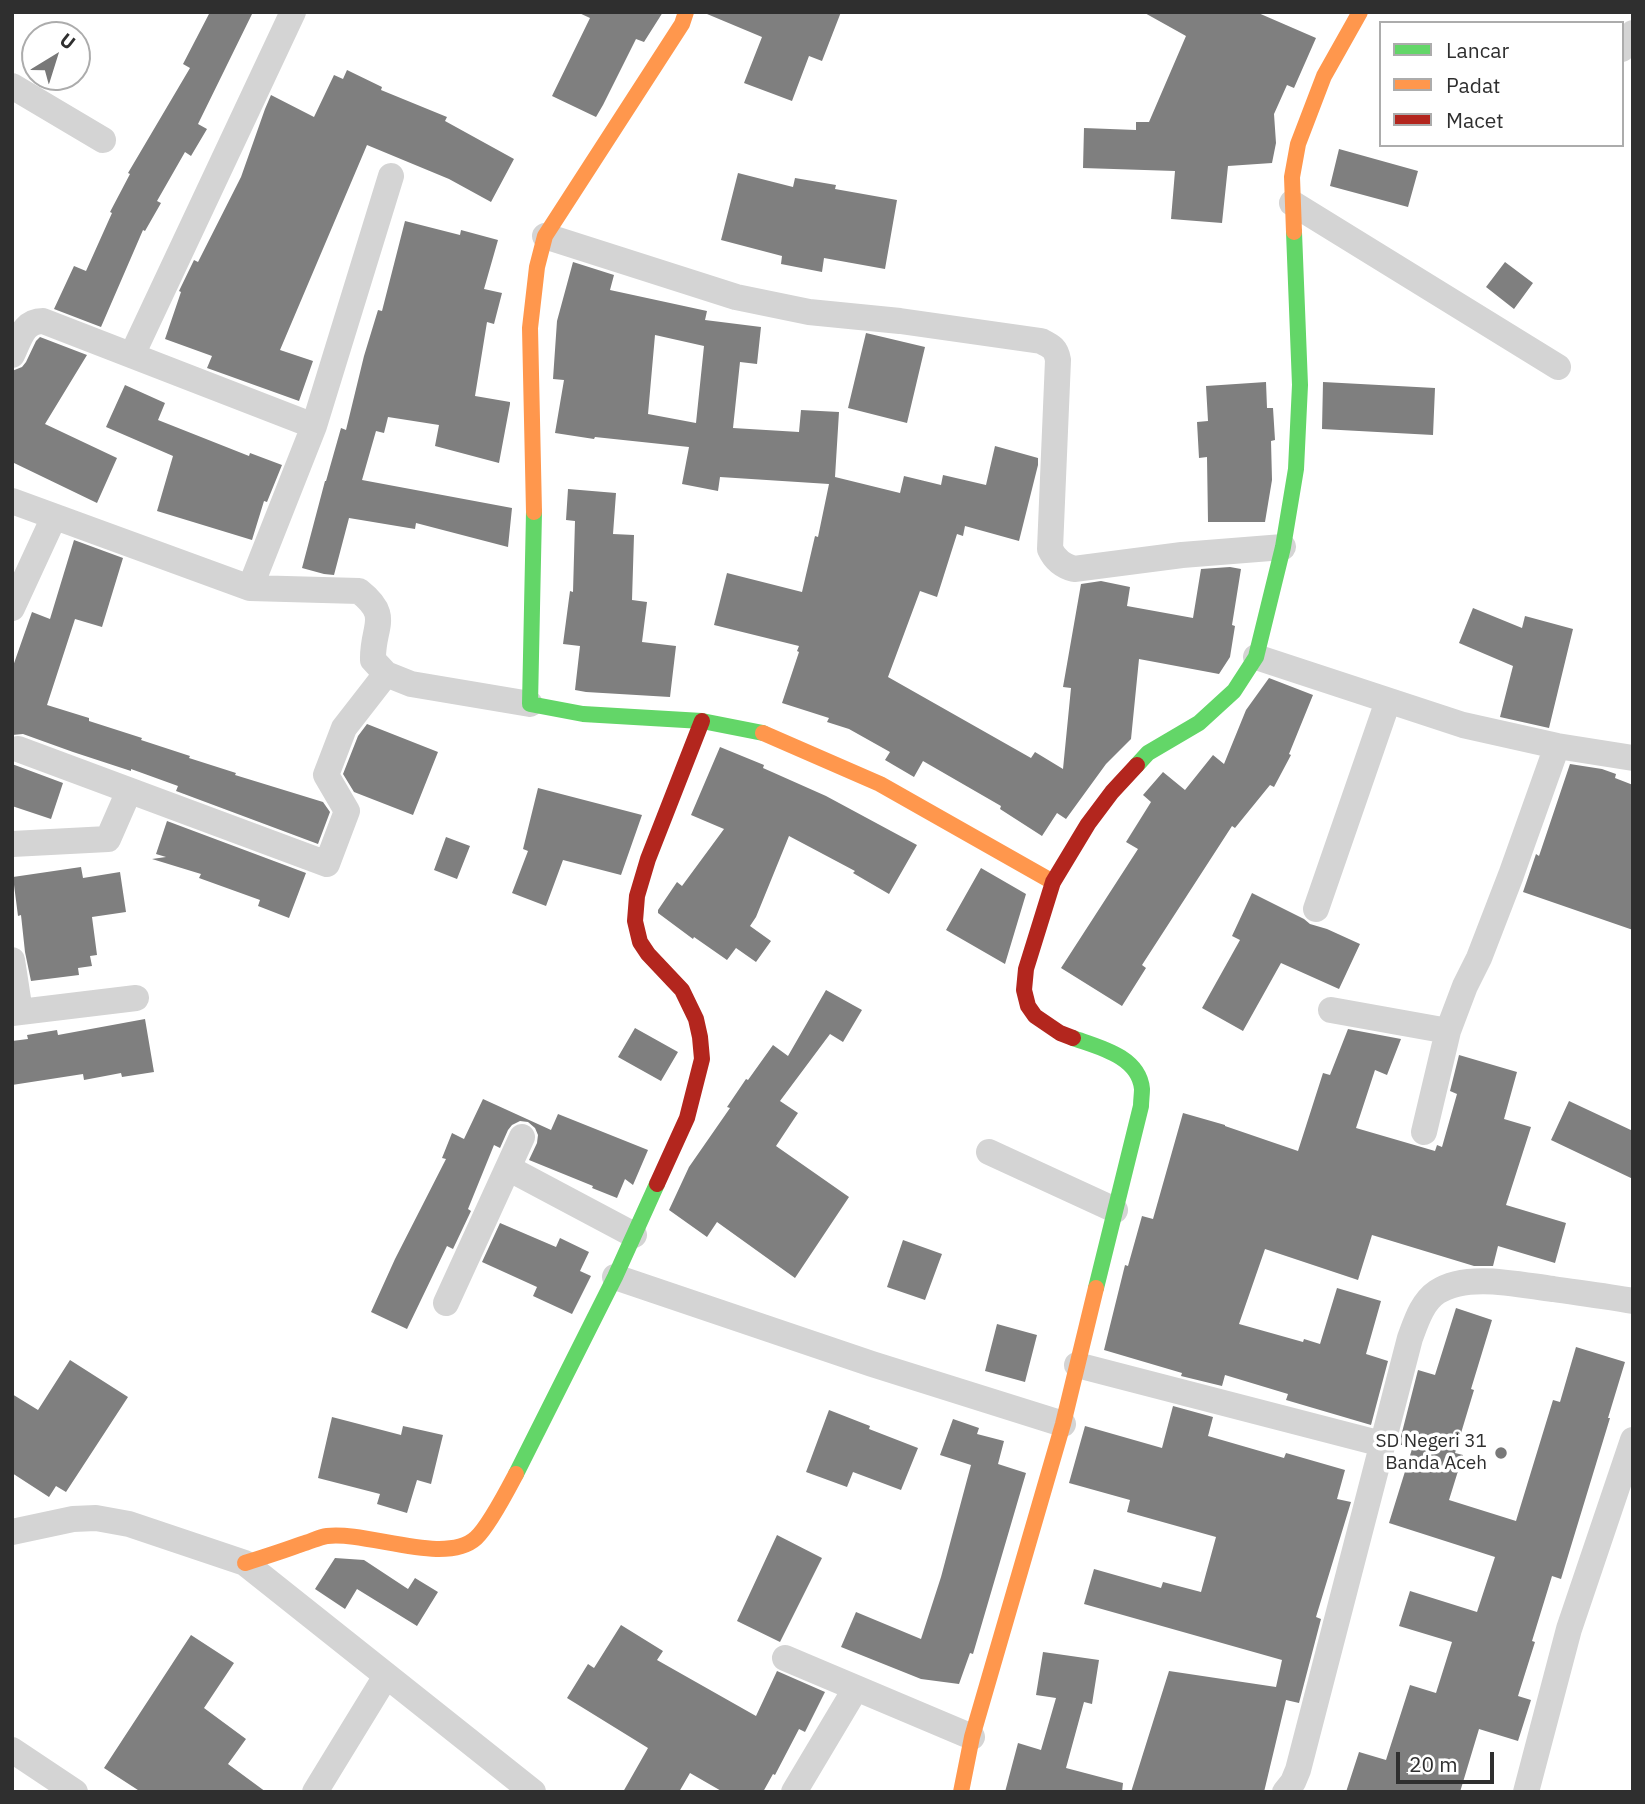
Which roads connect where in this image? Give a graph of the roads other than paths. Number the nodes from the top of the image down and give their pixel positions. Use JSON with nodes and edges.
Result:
{"nodes":[{"id":1,"x":293,"y":12,"type":"edge"},
{"id":2,"x":686,"y":12,"type":"edge"},
{"id":3,"x":1360,"y":12,"type":"edge"},
{"id":4,"x":12,"y":86,"type":"edge"},
{"id":5,"x":103,"y":140,"type":"dead end"},
{"id":6,"x":391,"y":176,"type":"dead end"},
{"id":7,"x":1292,"y":203,"type":"junction"},
{"id":8,"x":545,"y":236,"type":"junction"},
{"id":9,"x":12,"y":355,"type":"edge"},
{"id":10,"x":132,"y":355,"type":"junction"},
{"id":11,"x":1558,"y":367,"type":"dead end"},
{"id":12,"x":314,"y":426,"type":"junction"},
{"id":13,"x":12,"y":502,"type":"edge"},
{"id":14,"x":54,"y":517,"type":"junction"},
{"id":15,"x":1283,"y":547,"type":"junction"},
{"id":16,"x":250,"y":588,"type":"junction"},
{"id":17,"x":12,"y":608,"type":"edge"},
{"id":18,"x":1256,"y":657,"type":"junction"},
{"id":19,"x":386,"y":674,"type":"junction"},
{"id":20,"x":1388,"y":701,"type":"junction"},
{"id":21,"x":530,"y":704,"type":"junction"},
{"id":22,"x":702,"y":721,"type":"junction"},
{"id":23,"x":1557,"y":746,"type":"junction"},
{"id":24,"x":18,"y":750,"type":"dead end"},
{"id":25,"x":1633,"y":758,"type":"edge"},
{"id":26,"x":129,"y":791,"type":"junction"},
{"id":27,"x":12,"y":844,"type":"edge"},
{"id":28,"x":1054,"y":882,"type":"junction"},
{"id":29,"x":1315,"y":909,"type":"dead end"},
{"id":30,"x":12,"y":960,"type":"edge"},
{"id":31,"x":136,"y":998,"type":"dead end"},
{"id":32,"x":1331,"y":1010,"type":"dead end"},
{"id":33,"x":16,"y":1012,"type":"edge"},
{"id":34,"x":1448,"y":1031,"type":"junction"},
{"id":35,"x":1424,"y":1132,"type":"dead end"},
{"id":36,"x":522,"y":1137,"type":"dead end"},
{"id":37,"x":989,"y":1152,"type":"dead end"},
{"id":38,"x":508,"y":1168,"type":"junction"},
{"id":39,"x":1115,"y":1210,"type":"junction"},
{"id":40,"x":634,"y":1235,"type":"junction"},
{"id":41,"x":615,"y":1276,"type":"junction"},
{"id":42,"x":1633,"y":1301,"type":"edge"},
{"id":43,"x":446,"y":1303,"type":"dead end"},
{"id":44,"x":1077,"y":1366,"type":"junction"},
{"id":45,"x":1063,"y":1424,"type":"junction"},
{"id":46,"x":1633,"y":1440,"type":"edge"},
{"id":47,"x":1382,"y":1444,"type":"junction"},
{"id":48,"x":12,"y":1532,"type":"edge"},
{"id":49,"x":245,"y":1563,"type":"junction"},
{"id":50,"x":785,"y":1658,"type":"dead end"},
{"id":51,"x":386,"y":1676,"type":"junction"},
{"id":52,"x":856,"y":1688,"type":"junction"},
{"id":53,"x":972,"y":1737,"type":"junction"},
{"id":54,"x":12,"y":1750,"type":"edge"},
{"id":55,"x":75,"y":1792,"type":"edge"},
{"id":56,"x":315,"y":1792,"type":"edge"},
{"id":57,"x":533,"y":1792,"type":"edge"},
{"id":58,"x":794,"y":1792,"type":"edge"},
{"id":59,"x":961,"y":1792,"type":"edge"},
{"id":60,"x":1285,"y":1792,"type":"edge"},
{"id":61,"x":1526,"y":1792,"type":"edge"}],
"edges":[{"from":1,"to":10,"type":"street"},
{"from":2,"to":8,"type":"street"},
{"from":3,"to":7,"type":"street"},
{"from":4,"to":5,"type":"street"},
{"from":6,"to":12,"type":"street"},
{"from":7,"to":11,"type":"street"},
{"from":7,"to":15,"type":"street"},
{"from":8,"to":15,"type":"street"},
{"from":8,"to":21,"type":"street"},
{"from":9,"to":10,"type":"street"},
{"from":10,"to":12,"type":"street"},
{"from":12,"to":16,"type":"street"},
{"from":13,"to":14,"type":"street"},
{"from":14,"to":16,"type":"street"},
{"from":14,"to":17,"type":"street"},
{"from":15,"to":18,"type":"street"},
{"from":16,"to":19,"type":"street"},
{"from":18,"to":20,"type":"street"},
{"from":18,"to":28,"type":"street"},
{"from":19,"to":21,"type":"street"},
{"from":19,"to":26,"type":"street"},
{"from":20,"to":23,"type":"street"},
{"from":20,"to":29,"type":"street"},
{"from":21,"to":22,"type":"street"},
{"from":22,"to":28,"type":"street"},
{"from":22,"to":40,"type":"street"},
{"from":23,"to":25,"type":"street"},
{"from":23,"to":34,"type":"street"},
{"from":24,"to":26,"type":"street"},
{"from":26,"to":27,"type":"street"},
{"from":28,"to":39,"type":"street"},
{"from":30,"to":33,"type":"street"},
{"from":31,"to":33,"type":"street"},
{"from":32,"to":34,"type":"street"},
{"from":34,"to":35,"type":"street"},
{"from":36,"to":38,"type":"street"},
{"from":37,"to":39,"type":"street"},
{"from":38,"to":40,"type":"street"},
{"from":38,"to":43,"type":"street"},
{"from":39,"to":44,"type":"street"},
{"from":40,"to":41,"type":"street"},
{"from":41,"to":45,"type":"street"},
{"from":41,"to":49,"type":"street"},
{"from":42,"to":47,"type":"street"},
{"from":44,"to":45,"type":"street"},
{"from":44,"to":47,"type":"street"},
{"from":45,"to":53,"type":"street"},
{"from":46,"to":61,"type":"street"},
{"from":47,"to":60,"type":"street"},
{"from":48,"to":49,"type":"street"},
{"from":49,"to":51,"type":"street"},
{"from":50,"to":52,"type":"street"},
{"from":51,"to":56,"type":"street"},
{"from":51,"to":57,"type":"street"},
{"from":52,"to":53,"type":"street"},
{"from":52,"to":58,"type":"street"},
{"from":53,"to":59,"type":"street"},
{"from":54,"to":55,"type":"street"}]}
